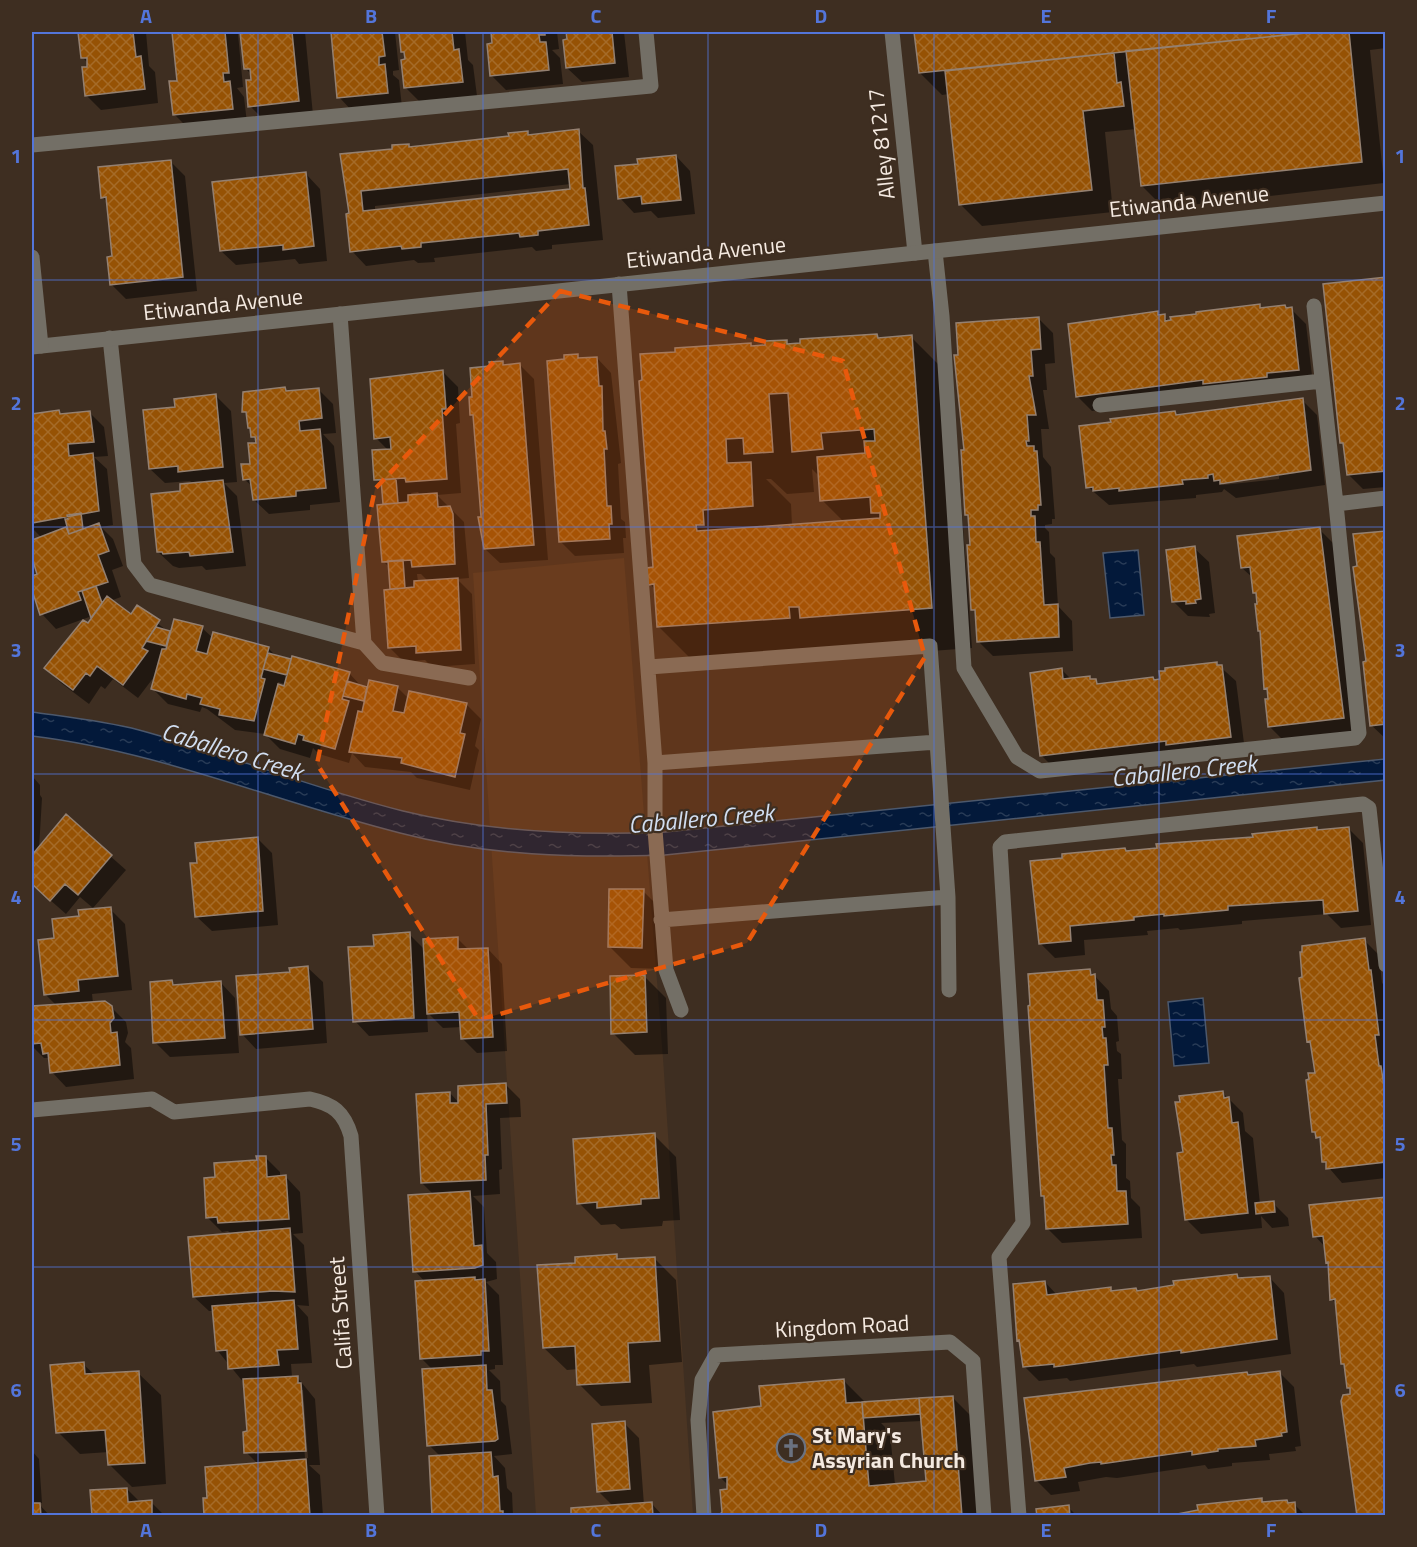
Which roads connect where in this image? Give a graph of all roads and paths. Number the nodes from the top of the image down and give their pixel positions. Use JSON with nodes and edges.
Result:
{"nodes":[{"id":1,"x":646,"y":32,"type":"edge"},
{"id":2,"x":892,"y":32,"type":"edge"},
{"id":3,"x":32,"y":146,"type":"edge"},
{"id":4,"x":1386,"y":203,"type":"edge"},
{"id":5,"x":935,"y":251,"type":"junction"},
{"id":6,"x":915,"y":253,"type":"junction"},
{"id":7,"x":32,"y":257,"type":"edge"},
{"id":8,"x":619,"y":284,"type":"junction"},
{"id":9,"x":1314,"y":306,"type":"dead end"},
{"id":10,"x":340,"y":314,"type":"junction"},
{"id":11,"x":110,"y":338,"type":"junction"},
{"id":12,"x":36,"y":346,"type":"edge"},
{"id":13,"x":1322,"y":381,"type":"junction"},
{"id":14,"x":1100,"y":405,"type":"dead end"},
{"id":15,"x":1386,"y":498,"type":"edge"},
{"id":16,"x":1336,"y":504,"type":"junction"},
{"id":17,"x":364,"y":643,"type":"junction"},
{"id":18,"x":649,"y":667,"type":"junction"},
{"id":19,"x":470,"y":678,"type":"dead end"},
{"id":20,"x":937,"y":742,"type":"junction"},
{"id":21,"x":655,"y":763,"type":"junction"},
{"id":22,"x":948,"y":897,"type":"junction"},
{"id":23,"x":661,"y":920,"type":"junction"},
{"id":24,"x":1386,"y":965,"type":"edge"},
{"id":25,"x":950,"y":990,"type":"dead end"},
{"id":26,"x":681,"y":1010,"type":"dead end"},
{"id":27,"x":32,"y":1110,"type":"edge"},
{"id":28,"x":377,"y":1515,"type":"edge"},
{"id":29,"x":704,"y":1515,"type":"edge"},
{"id":30,"x":984,"y":1515,"type":"edge"},
{"id":31,"x":1019,"y":1515,"type":"edge"}],
"edges":[{"from":1,"to":3,"type":"street"},
{"from":2,"to":6,"type":"street","name":"Alley 81217"},
{"from":4,"to":5,"type":"street","name":"Etiwanda Avenue"},
{"from":5,"to":6,"type":"street","name":"Etiwanda Avenue"},
{"from":5,"to":16,"type":"street"},
{"from":6,"to":8,"type":"street","name":"Etiwanda Avenue"},
{"from":7,"to":12,"type":"street"},
{"from":8,"to":10,"type":"street","name":"Etiwanda Avenue"},
{"from":8,"to":18,"type":"street"},
{"from":9,"to":13,"type":"street"},
{"from":10,"to":11,"type":"street","name":"Etiwanda Avenue"},
{"from":10,"to":17,"type":"street"},
{"from":11,"to":12,"type":"street","name":"Etiwanda Avenue"},
{"from":11,"to":17,"type":"street"},
{"from":13,"to":14,"type":"street"},
{"from":13,"to":16,"type":"street"},
{"from":15,"to":16,"type":"street"},
{"from":17,"to":19,"type":"street"},
{"from":18,"to":20,"type":"street"},
{"from":18,"to":21,"type":"street"},
{"from":20,"to":21,"type":"street"},
{"from":20,"to":22,"type":"street"},
{"from":21,"to":23,"type":"street"},
{"from":22,"to":23,"type":"street"},
{"from":22,"to":25,"type":"street"},
{"from":23,"to":26,"type":"street"},
{"from":24,"to":31,"type":"street"},
{"from":27,"to":28,"type":"street","name":"Califa Street"},
{"from":29,"to":30,"type":"street","name":"Kingdom Road"}]}
